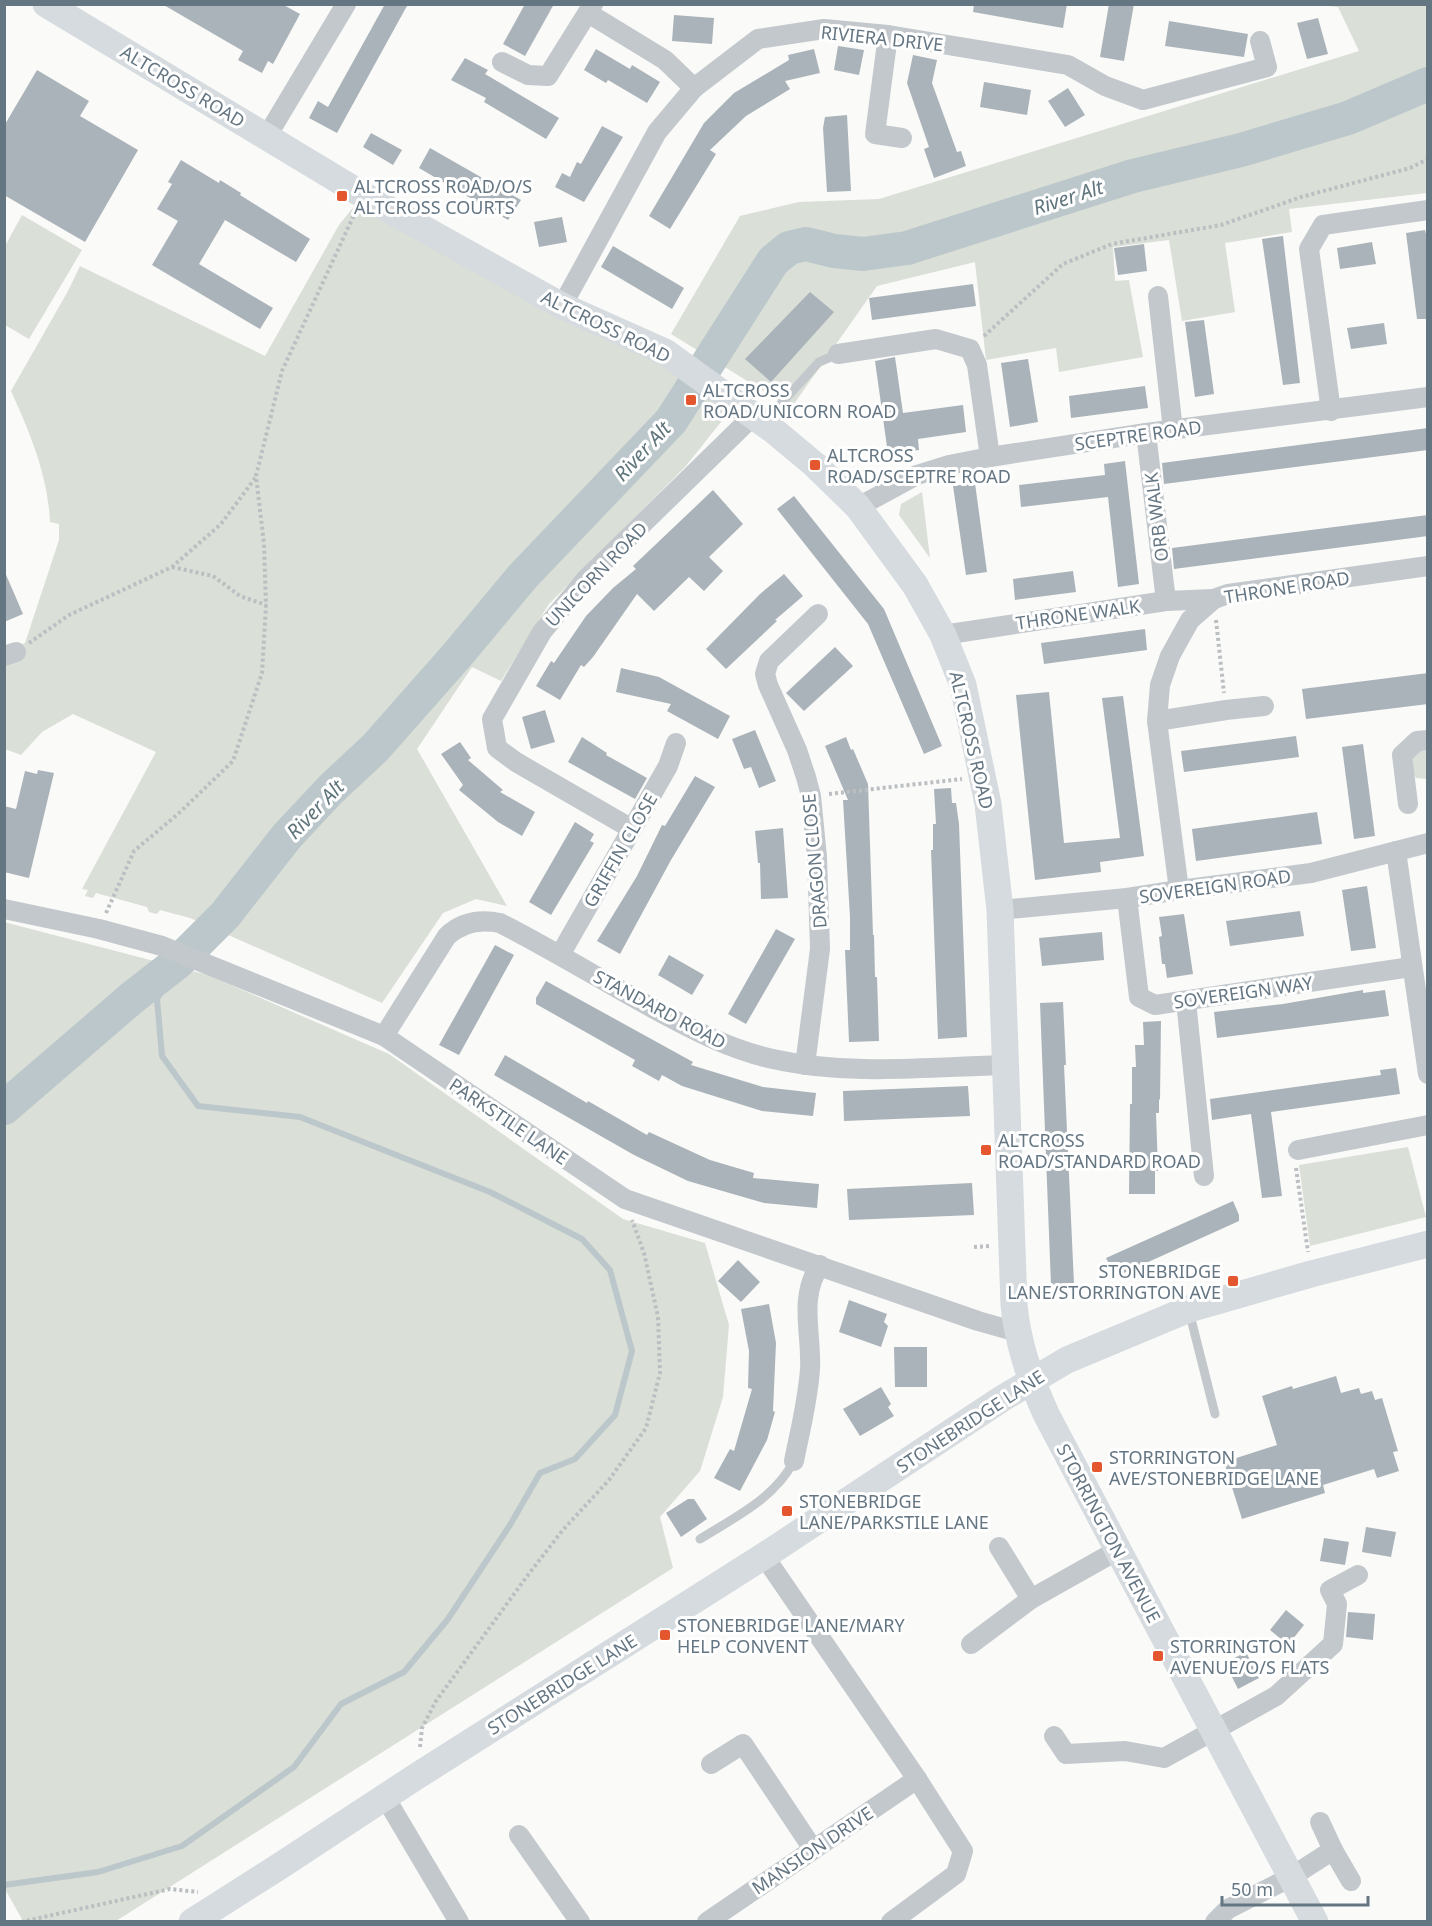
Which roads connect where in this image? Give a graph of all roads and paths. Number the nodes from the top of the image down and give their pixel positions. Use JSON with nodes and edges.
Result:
{"nodes":[{"id":1,"x":345,"y":5,"type":"edge"},
{"id":2,"x":60,"y":8,"type":"edge"},
{"id":3,"x":590,"y":9,"type":"edge"},
{"id":4,"x":888,"y":35,"type":"junction"},
{"id":5,"x":1260,"y":41,"type":"dead end"},
{"id":6,"x":502,"y":62,"type":"dead end"},
{"id":7,"x":694,"y":88,"type":"junction"},
{"id":8,"x":267,"y":136,"type":"junction"},
{"id":9,"x":902,"y":138,"type":"dead end"},
{"id":10,"x":1428,"y":159,"type":"edge"},
{"id":11,"x":363,"y":195,"type":"junction"},
{"id":12,"x":1428,"y":210,"type":"edge"},
{"id":13,"x":1158,"y":296,"type":"dead end"},
{"id":14,"x":562,"y":306,"type":"junction"},
{"id":15,"x":970,"y":349,"type":"junction"},
{"id":16,"x":838,"y":354,"type":"joint"},
{"id":17,"x":1428,"y":397,"type":"edge"},
{"id":18,"x":1331,"y":411,"type":"junction"},
{"id":19,"x":756,"y":418,"type":"junction"},
{"id":20,"x":1173,"y":430,"type":"junction"},
{"id":21,"x":1146,"y":433,"type":"junction"},
{"id":22,"x":990,"y":457,"type":"junction"},
{"id":23,"x":256,"y":476,"type":"junction"},
{"id":24,"x":858,"y":507,"type":"junction"},
{"id":25,"x":1428,"y":566,"type":"edge"},
{"id":26,"x":172,"y":567,"type":"junction"},
{"id":27,"x":1214,"y":599,"type":"junction"},
{"id":28,"x":1166,"y":601,"type":"junction"},
{"id":29,"x":266,"y":605,"type":"junction"},
{"id":30,"x":818,"y":614,"type":"dead end"},
{"id":31,"x":943,"y":635,"type":"junction"},
{"id":32,"x":10,"y":654,"type":"edge"},
{"id":33,"x":1264,"y":706,"type":"dead end"},
{"id":34,"x":1226,"y":710,"type":"junction"},
{"id":35,"x":1156,"y":721,"type":"junction"},
{"id":36,"x":1428,"y":740,"type":"edge"},
{"id":37,"x":676,"y":743,"type":"dead end"},
{"id":38,"x":982,"y":777,"type":"junction"},
{"id":39,"x":811,"y":796,"type":"junction"},
{"id":40,"x":1408,"y":804,"type":"dead end"},
{"id":41,"x":632,"y":829,"type":"junction"},
{"id":42,"x":1428,"y":843,"type":"edge"},
{"id":43,"x":1396,"y":851,"type":"junction"},
{"id":44,"x":1179,"y":890,"type":"junction"},
{"id":45,"x":1126,"y":898,"type":"junction"},
{"id":46,"x":4,"y":909,"type":"edge"},
{"id":47,"x":1000,"y":910,"type":"junction"},
{"id":48,"x":99,"y":929,"type":"junction"},
{"id":49,"x":560,"y":955,"type":"junction"},
{"id":50,"x":1411,"y":967,"type":"junction"},
{"id":51,"x":1186,"y":1001,"type":"junction"},
{"id":52,"x":384,"y":1036,"type":"junction"},
{"id":53,"x":805,"y":1065,"type":"junction"},
{"id":54,"x":1005,"y":1065,"type":"junction"},
{"id":55,"x":1428,"y":1074,"type":"edge"},
{"id":56,"x":1428,"y":1125,"type":"edge"},
{"id":57,"x":1298,"y":1150,"type":"joint"},
{"id":58,"x":1204,"y":1176,"type":"dead end"},
{"id":59,"x":625,"y":1200,"type":"junction"},
{"id":60,"x":1428,"y":1244,"type":"edge"},
{"id":61,"x":820,"y":1265,"type":"junction"},
{"id":62,"x":1311,"y":1274,"type":"junction"},
{"id":63,"x":1189,"y":1309,"type":"junction"},
{"id":64,"x":1017,"y":1332,"type":"junction"},
{"id":65,"x":1031,"y":1380,"type":"junction"},
{"id":66,"x":1215,"y":1414,"type":"dead end"},
{"id":67,"x":794,"y":1461,"type":"joint"},
{"id":68,"x":700,"y":1539,"type":"dead end"},
{"id":69,"x":999,"y":1547,"type":"dead end"},
{"id":70,"x":1118,"y":1550,"type":"junction"},
{"id":71,"x":764,"y":1556,"type":"junction"},
{"id":72,"x":1358,"y":1575,"type":"dead end"},
{"id":73,"x":1031,"y":1599,"type":"junction"},
{"id":74,"x":971,"y":1644,"type":"dead end"},
{"id":75,"x":1213,"y":1731,"type":"junction"},
{"id":76,"x":1054,"y":1736,"type":"dead end"},
{"id":77,"x":711,"y":1764,"type":"dead end"},
{"id":78,"x":417,"y":1776,"type":"junction"},
{"id":79,"x":917,"y":1779,"type":"junction"},
{"id":80,"x":385,"y":1797,"type":"junction"},
{"id":81,"x":1320,"y":1822,"type":"dead end"},
{"id":82,"x":519,"y":1835,"type":"dead end"},
{"id":83,"x":813,"y":1849,"type":"junction"},
{"id":84,"x":1333,"y":1850,"type":"junction"},
{"id":85,"x":1291,"y":1876,"type":"junction"},
{"id":86,"x":1351,"y":1881,"type":"dead end"},
{"id":87,"x":234,"y":1895,"type":"junction"},
{"id":88,"x":21,"y":1922,"type":"edge"},
{"id":89,"x":192,"y":1922,"type":"edge"},
{"id":90,"x":459,"y":1922,"type":"edge"},
{"id":91,"x":580,"y":1922,"type":"edge"},
{"id":92,"x":707,"y":1922,"type":"edge"},
{"id":93,"x":891,"y":1922,"type":"edge"},
{"id":94,"x":1215,"y":1922,"type":"edge"},
{"id":95,"x":1315,"y":1922,"type":"edge"}],
"edges":[{"from":1,"to":8,"type":"street"},
{"from":2,"to":8,"type":"street","name":"ALTCROSS ROAD"},
{"from":3,"to":6,"type":"street"},
{"from":3,"to":7,"type":"street"},
{"from":4,"to":5,"type":"street","name":"RIVIERA DRIVE"},
{"from":4,"to":7,"type":"street","name":"RIVIERA DRIVE"},
{"from":4,"to":9,"type":"street"},
{"from":7,"to":14,"type":"street","name":"RIVIERA DRIVE"},
{"from":8,"to":11,"type":"street","name":"ALTCROSS ROAD"},
{"from":10,"to":15,"type":"path"},
{"from":11,"to":14,"type":"street","name":"ALTCROSS ROAD"},
{"from":11,"to":23,"type":"path"},
{"from":12,"to":18,"type":"street"},
{"from":13,"to":20,"type":"street"},
{"from":14,"to":19,"type":"street","name":"ALTCROSS ROAD"},
{"from":15,"to":16,"type":"street"},
{"from":15,"to":22,"type":"street"},
{"from":16,"to":19,"type":"lane"},
{"from":17,"to":18,"type":"street","name":"SCEPTRE ROAD"},
{"from":18,"to":20,"type":"street","name":"SCEPTRE ROAD"},
{"from":19,"to":24,"type":"street","name":"ALTCROSS ROAD"},
{"from":19,"to":41,"type":"street","name":"UNICORN ROAD"},
{"from":20,"to":21,"type":"street","name":"SCEPTRE ROAD"},
{"from":21,"to":22,"type":"street","name":"SCEPTRE ROAD"},
{"from":21,"to":28,"type":"street","name":"ORB WALK"},
{"from":22,"to":24,"type":"street","name":"SCEPTRE ROAD"},
{"from":23,"to":26,"type":"path"},
{"from":23,"to":29,"type":"path"},
{"from":24,"to":31,"type":"street","name":"ALTCROSS ROAD"},
{"from":25,"to":27,"type":"street","name":"THRONE ROAD"},
{"from":26,"to":29,"type":"path"},
{"from":26,"to":32,"type":"path"},
{"from":27,"to":28,"type":"street","name":"THRONE WALK"},
{"from":27,"to":34,"type":"path"},
{"from":27,"to":35,"type":"street","name":"THRONE ROAD"},
{"from":28,"to":31,"type":"street","name":"THRONE WALK"},
{"from":29,"to":48,"type":"path"},
{"from":30,"to":39,"type":"street","name":"DRAGON CLOSE"},
{"from":31,"to":38,"type":"street","name":"ALTCROSS ROAD"},
{"from":33,"to":34,"type":"street"},
{"from":34,"to":35,"type":"street"},
{"from":35,"to":44,"type":"street","name":"THRONE ROAD"},
{"from":36,"to":40,"type":"street"},
{"from":37,"to":41,"type":"street","name":"GRIFFIN CLOSE"},
{"from":38,"to":39,"type":"path"},
{"from":38,"to":47,"type":"street","name":"ALTCROSS ROAD"},
{"from":39,"to":53,"type":"street","name":"DRAGON CLOSE"},
{"from":41,"to":49,"type":"street","name":"GRIFFIN CLOSE"},
{"from":42,"to":43,"type":"street","name":"SOVEREIGN ROAD"},
{"from":43,"to":44,"type":"street","name":"SOVEREIGN ROAD"},
{"from":43,"to":50,"type":"street"},
{"from":44,"to":45,"type":"street","name":"SOVEREIGN ROAD"},
{"from":45,"to":47,"type":"street","name":"SOVEREIGN ROAD"},
{"from":45,"to":51,"type":"street","name":"SOVEREIGN WAY"},
{"from":46,"to":48,"type":"street","name":"PARKSTILE LANE"},
{"from":47,"to":54,"type":"street","name":"ALTCROSS ROAD"},
{"from":48,"to":52,"type":"street","name":"PARKSTILE LANE"},
{"from":49,"to":52,"type":"street","name":"STANDARD ROAD"},
{"from":49,"to":53,"type":"street","name":"STANDARD ROAD"},
{"from":50,"to":51,"type":"street","name":"SOVEREIGN WAY"},
{"from":50,"to":55,"type":"street"},
{"from":51,"to":58,"type":"street"},
{"from":52,"to":59,"type":"street","name":"PARKSTILE LANE"},
{"from":53,"to":54,"type":"street","name":"STANDARD ROAD"},
{"from":54,"to":64,"type":"street","name":"ALTCROSS ROAD"},
{"from":56,"to":57,"type":"street"},
{"from":57,"to":62,"type":"path"},
{"from":59,"to":61,"type":"street","name":"PARKSTILE LANE"},
{"from":59,"to":78,"type":"path"},
{"from":60,"to":62,"type":"street","name":"STONEBRIDGE LANE"},
{"from":61,"to":64,"type":"street","name":"PARKSTILE LANE"},
{"from":61,"to":67,"type":"street"},
{"from":62,"to":63,"type":"street","name":"STONEBRIDGE LANE"},
{"from":63,"to":65,"type":"street","name":"STONEBRIDGE LANE"},
{"from":63,"to":66,"type":"lane"},
{"from":64,"to":65,"type":"street","name":"ALTCROSS ROAD"},
{"from":65,"to":70,"type":"street","name":"STORRINGTON AVENUE"},
{"from":65,"to":71,"type":"street","name":"STONEBRIDGE LANE"},
{"from":67,"to":68,"type":"lane"},
{"from":69,"to":73,"type":"street"},
{"from":70,"to":73,"type":"street"},
{"from":70,"to":75,"type":"street","name":"STORRINGTON AVENUE"},
{"from":71,"to":78,"type":"street","name":"STONEBRIDGE LANE"},
{"from":71,"to":79,"type":"street"},
{"from":72,"to":75,"type":"street"},
{"from":73,"to":74,"type":"street"},
{"from":75,"to":76,"type":"street"},
{"from":75,"to":85,"type":"street","name":"STORRINGTON AVENUE"},
{"from":77,"to":83,"type":"street"},
{"from":78,"to":80,"type":"street","name":"STONEBRIDGE LANE"},
{"from":79,"to":83,"type":"street","name":"MANSION DRIVE"},
{"from":79,"to":93,"type":"street"},
{"from":80,"to":87,"type":"street","name":"STONEBRIDGE LANE"},
{"from":80,"to":90,"type":"street"},
{"from":81,"to":84,"type":"street"},
{"from":82,"to":91,"type":"street"},
{"from":83,"to":92,"type":"street","name":"MANSION DRIVE"},
{"from":84,"to":85,"type":"street"},
{"from":84,"to":86,"type":"street"},
{"from":85,"to":94,"type":"street"},
{"from":85,"to":95,"type":"street","name":"STORRINGTON AVENUE"},
{"from":87,"to":88,"type":"path"},
{"from":87,"to":89,"type":"street","name":"STONEBRIDGE LANE"}]}
